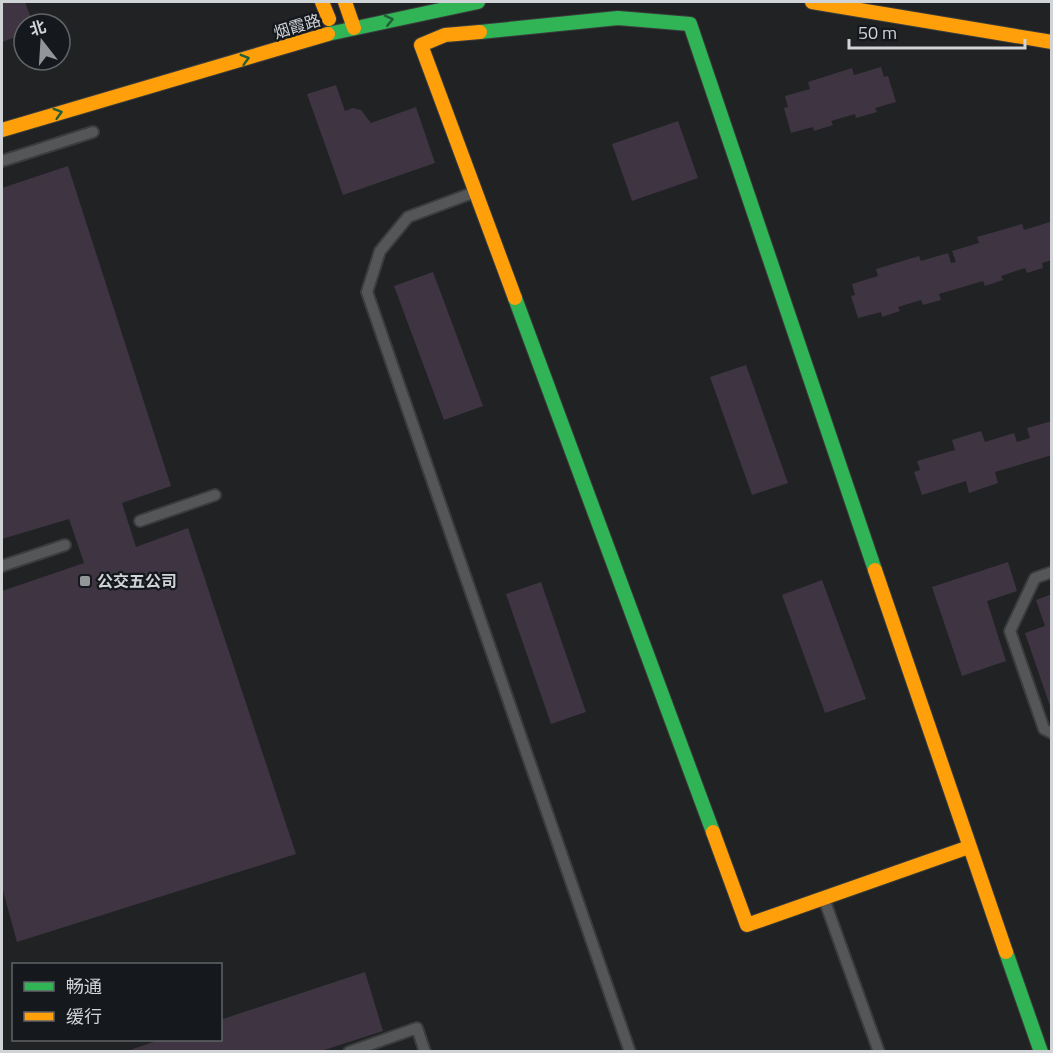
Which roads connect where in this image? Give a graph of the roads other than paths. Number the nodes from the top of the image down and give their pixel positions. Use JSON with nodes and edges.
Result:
{"nodes":[{"id":1,"x":322,"y":2,"type":"edge"},
{"id":2,"x":345,"y":2,"type":"edge"},
{"id":3,"x":478,"y":2,"type":"edge"},
{"id":4,"x":812,"y":2,"type":"edge"},
{"id":5,"x":330,"y":26,"type":"junction"},
{"id":6,"x":354,"y":28,"type":"junction"},
{"id":7,"x":1052,"y":42,"type":"edge"},
{"id":8,"x":35,"y":105,"type":"dead end"},
{"id":9,"x":2,"y":129,"type":"edge"},
{"id":10,"x":93,"y":132,"type":"dead end"},
{"id":11,"x":2,"y":161,"type":"edge"},
{"id":12,"x":475,"y":192,"type":"junction"},
{"id":13,"x":215,"y":495,"type":"dead end"},
{"id":14,"x":140,"y":521,"type":"dead end"},
{"id":15,"x":65,"y":545,"type":"dead end"},
{"id":16,"x":2,"y":566,"type":"edge"},
{"id":17,"x":1052,"y":572,"type":"edge"},
{"id":18,"x":1052,"y":733,"type":"edge"},
{"id":19,"x":969,"y":847,"type":"junction"},
{"id":20,"x":824,"y":898,"type":"junction"},
{"id":21,"x":349,"y":1052,"type":"edge"},
{"id":22,"x":425,"y":1052,"type":"edge"},
{"id":23,"x":630,"y":1052,"type":"edge"},
{"id":24,"x":879,"y":1052,"type":"edge"},
{"id":25,"x":1041,"y":1052,"type":"edge"}],
"edges":[{"from":1,"to":5,"type":"street"},
{"from":2,"to":6,"type":"street"},
{"from":6,"to":3,"type":"street","one_way":true},
{"from":4,"to":7,"type":"street"},
{"from":5,"to":6,"type":"street"},
{"from":5,"to":8,"type":"street","name":"烟霞路"},
{"from":9,"to":5,"type":"street","name":"烟霞路","one_way":true},
{"from":10,"to":11,"type":"lane"},
{"from":12,"to":19,"type":"street"},
{"from":12,"to":20,"type":"street"},
{"from":12,"to":23,"type":"lane"},
{"from":13,"to":14,"type":"lane"},
{"from":15,"to":16,"type":"lane"},
{"from":17,"to":18,"type":"lane"},
{"from":19,"to":20,"type":"street"},
{"from":19,"to":25,"type":"street"},
{"from":20,"to":24,"type":"lane"},
{"from":21,"to":22,"type":"lane"}]}
